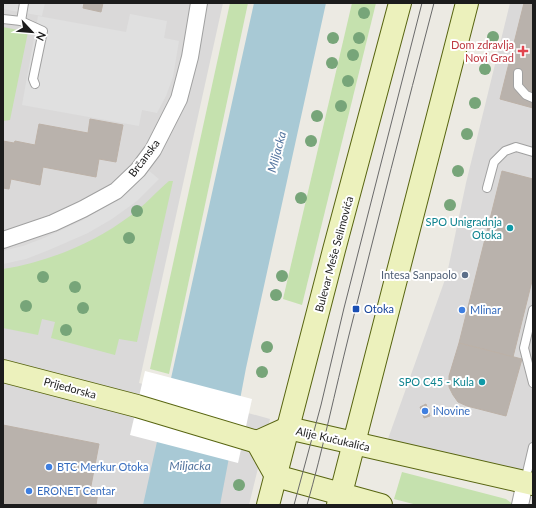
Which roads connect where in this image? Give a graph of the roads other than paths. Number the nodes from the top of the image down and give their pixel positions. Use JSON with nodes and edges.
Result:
{"nodes":[{"id":1,"x":24,"y":3,"type":"edge"},
{"id":2,"x":199,"y":3,"type":"edge"},
{"id":3,"x":400,"y":3,"type":"edge"},
{"id":4,"x":467,"y":3,"type":"edge"},
{"id":5,"x":3,"y":19,"type":"edge"},
{"id":6,"x":21,"y":21,"type":"junction"},
{"id":7,"x":518,"y":73,"type":"dead end"},
{"id":8,"x":35,"y":84,"type":"dead end"},
{"id":9,"x":533,"y":98,"type":"edge"},
{"id":10,"x":533,"y":152,"type":"edge"},
{"id":11,"x":487,"y":188,"type":"dead end"},
{"id":12,"x":3,"y":240,"type":"edge"},
{"id":13,"x":533,"y":310,"type":"edge"},
{"id":14,"x":3,"y":371,"type":"edge"},
{"id":15,"x":533,"y":383,"type":"edge"},
{"id":16,"x":288,"y":428,"type":"junction"},
{"id":17,"x":250,"y":440,"type":"junction"},
{"id":18,"x":354,"y":443,"type":"junction"},
{"id":19,"x":533,"y":447,"type":"edge"},
{"id":20,"x":276,"y":476,"type":"junction"},
{"id":21,"x":529,"y":483,"type":"edge"},
{"id":22,"x":340,"y":500,"type":"edge"},
{"id":23,"x":268,"y":505,"type":"edge"},
{"id":24,"x":381,"y":505,"type":"edge"},
{"id":25,"x":520,"y":505,"type":"edge"}],
"edges":[{"from":1,"to":6,"type":"lane"},
{"from":2,"to":12,"type":"street","name":"Brčanska"},
{"from":3,"to":16,"type":"main road","name":"Bulevar Meše Selimovića"},
{"from":4,"to":18,"type":"main road"},
{"from":5,"to":6,"type":"lane"},
{"from":6,"to":8,"type":"lane"},
{"from":7,"to":9,"type":"lane"},
{"from":10,"to":11,"type":"lane"},
{"from":13,"to":15,"type":"lane"},
{"from":14,"to":17,"type":"main road","name":"Prijedorska"},
{"from":16,"to":17,"type":"main road","name":"Alije Kučukalića"},
{"from":16,"to":18,"type":"main road","name":"Alije Kučukalića"},
{"from":16,"to":20,"type":"main road","name":"Bulevar Meše Selimovića"},
{"from":17,"to":20,"type":"main road"},
{"from":18,"to":21,"type":"main road","name":"Alije Kučukalića"},
{"from":18,"to":22,"type":"main road"},
{"from":19,"to":21,"type":"lane"},
{"from":20,"to":22,"type":"main road"},
{"from":20,"to":23,"type":"main road","name":"Bulevar Meše Selimovića"},
{"from":21,"to":25,"type":"street"},
{"from":22,"to":24,"type":"main road"}]}
